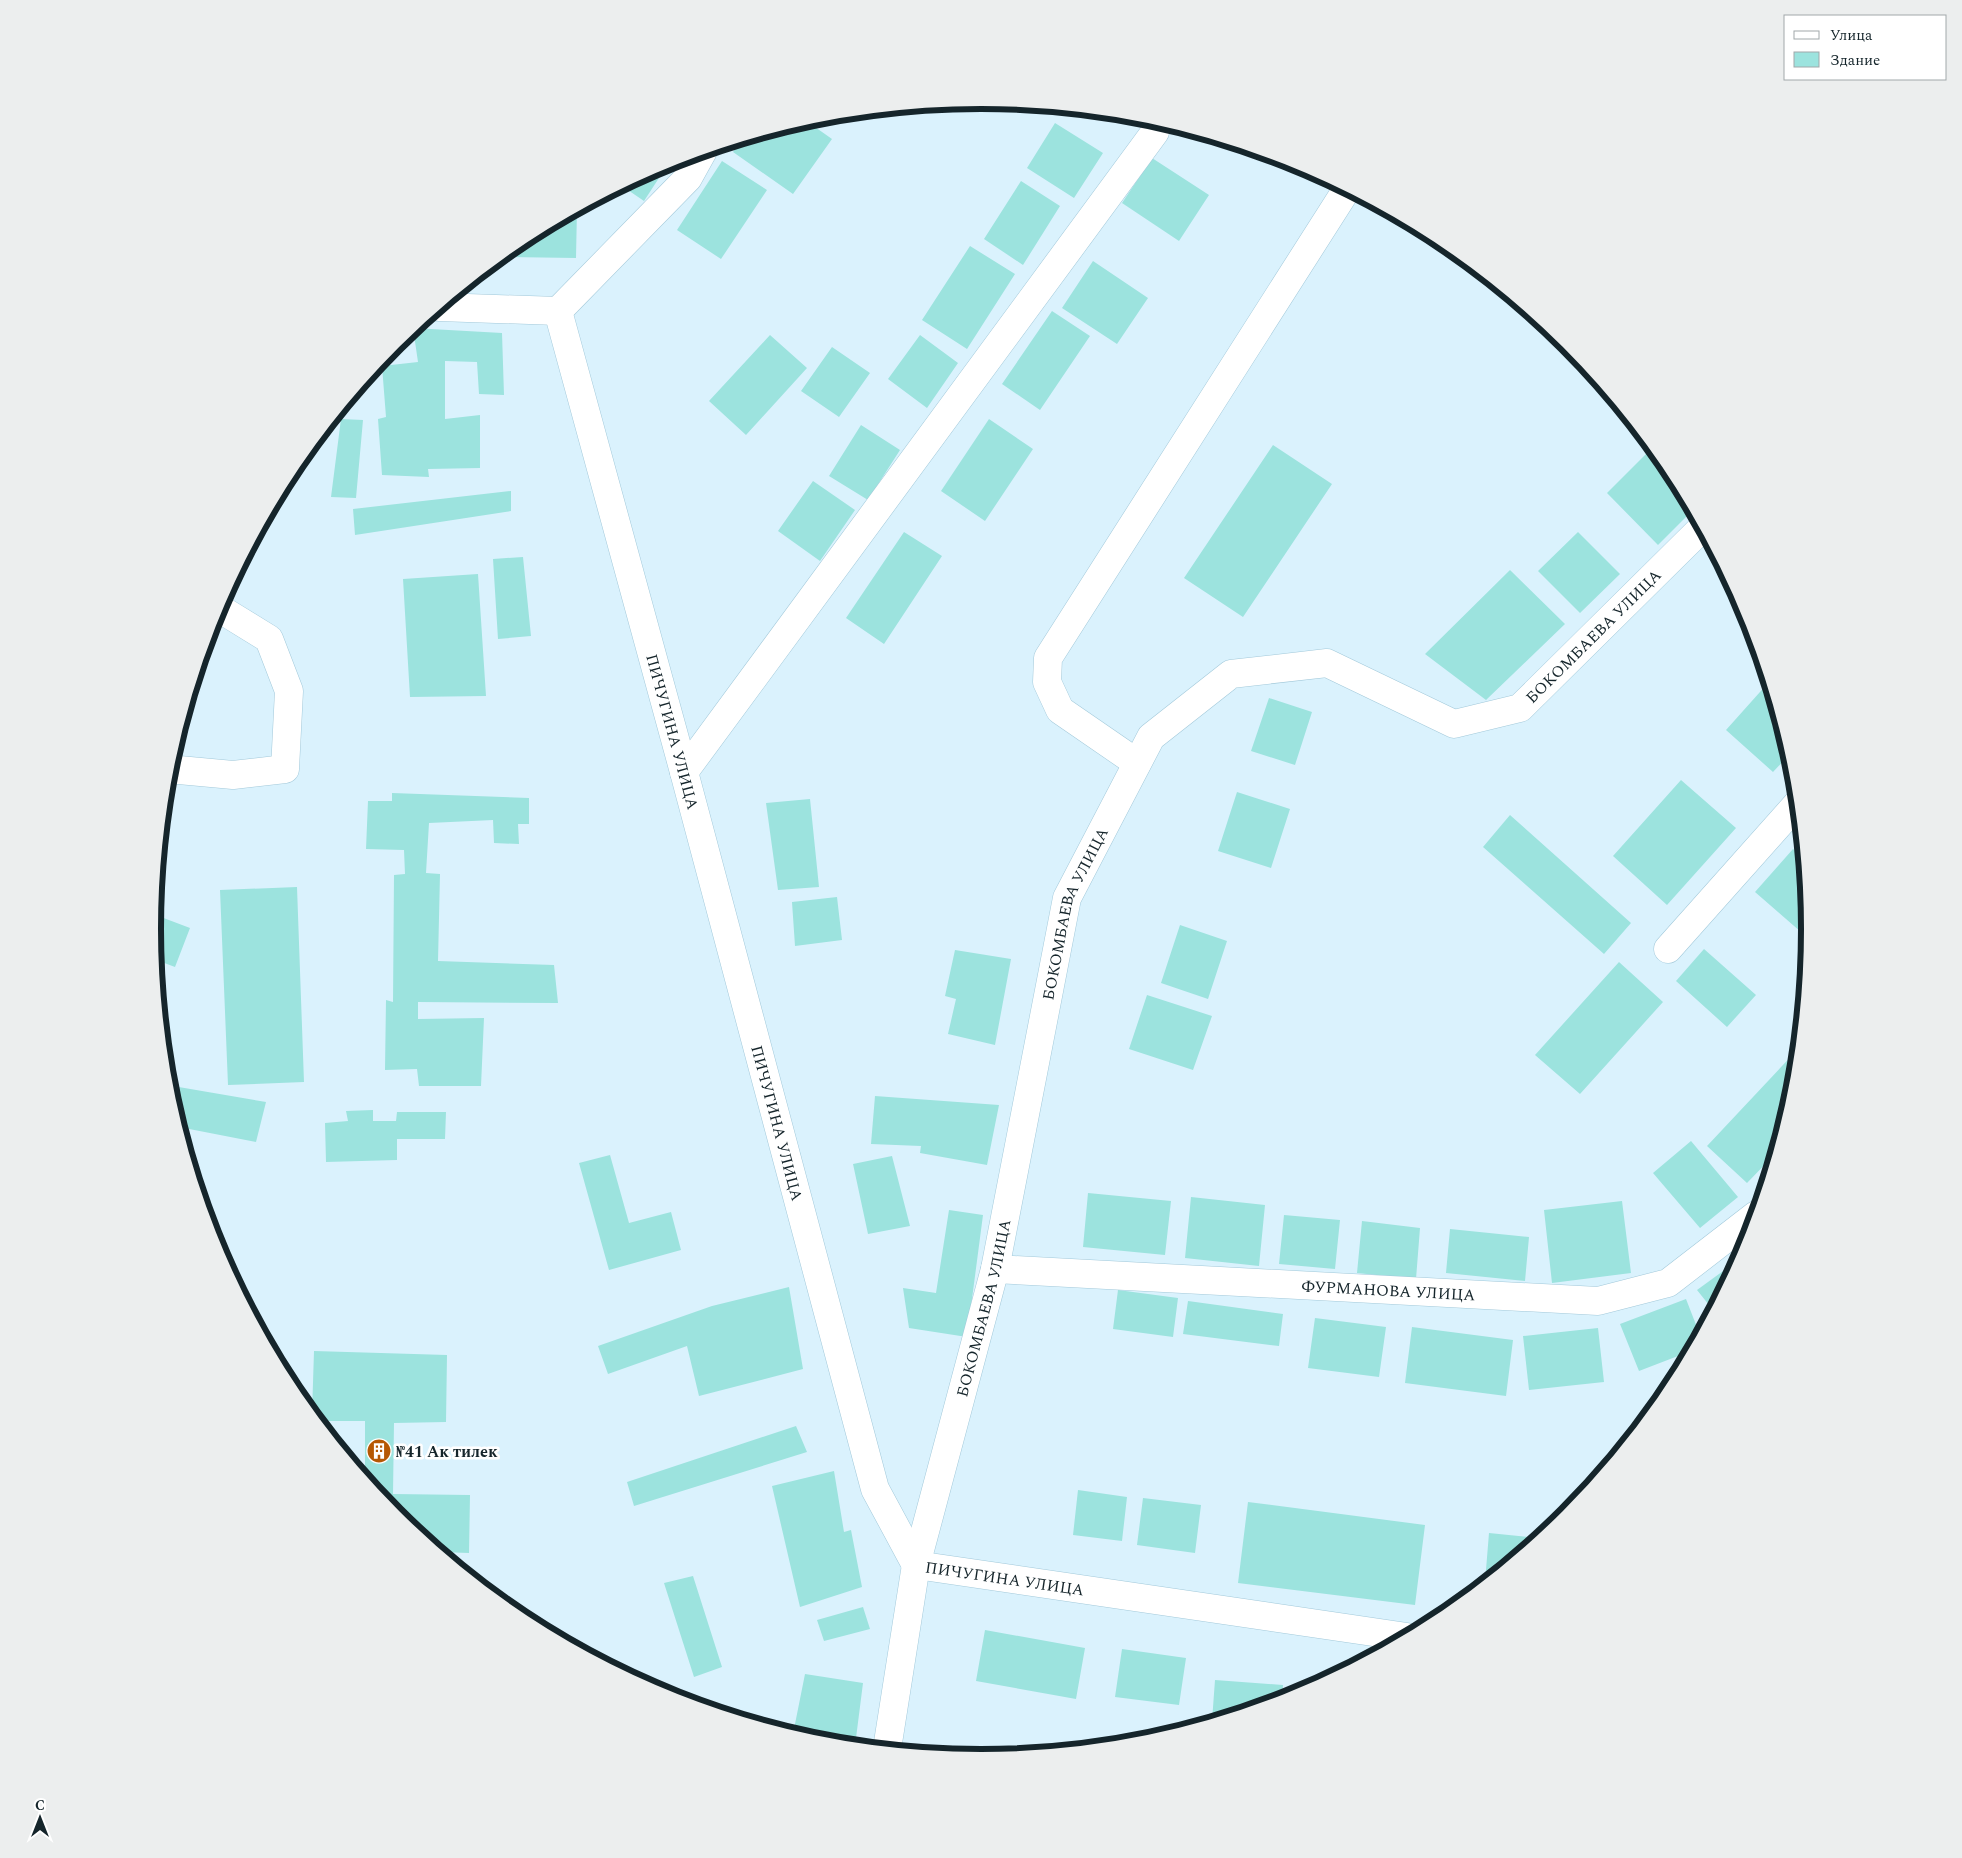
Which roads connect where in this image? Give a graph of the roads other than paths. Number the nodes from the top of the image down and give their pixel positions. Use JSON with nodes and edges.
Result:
{"nodes":[{"id":1,"x":1156,"y":128,"type":"edge"},
{"id":2,"x":699,"y":159,"type":"edge"},
{"id":3,"x":1344,"y":193,"type":"edge"},
{"id":4,"x":446,"y":307,"type":"edge"},
{"id":5,"x":558,"y":311,"type":"junction"},
{"id":6,"x":1698,"y":532,"type":"edge"},
{"id":7,"x":225,"y":611,"type":"edge"},
{"id":8,"x":1137,"y":763,"type":"junction"},
{"id":9,"x":177,"y":770,"type":"edge"},
{"id":10,"x":684,"y":772,"type":"junction"},
{"id":11,"x":1792,"y":810,"type":"edge"},
{"id":12,"x":1668,"y":949,"type":"dead end"},
{"id":13,"x":1747,"y":1222,"type":"edge"},
{"id":14,"x":995,"y":1269,"type":"junction"},
{"id":15,"x":916,"y":1565,"type":"junction"},
{"id":16,"x":1388,"y":1641,"type":"edge"},
{"id":17,"x":888,"y":1743,"type":"edge"}],
"edges":[{"from":1,"to":10,"type":"street"},
{"from":2,"to":5,"type":"street"},
{"from":3,"to":8,"type":"street"},
{"from":4,"to":5,"type":"street"},
{"from":5,"to":10,"type":"street","name":"ПИЧУГИНА УЛИЦА"},
{"from":6,"to":8,"type":"street","name":"БОКОМБАЕВА УЛИЦА"},
{"from":7,"to":9,"type":"street"},
{"from":8,"to":14,"type":"street","name":"БОКОМБАЕВА УЛИЦА"},
{"from":10,"to":15,"type":"street","name":"ПИЧУГИНА УЛИЦА"},
{"from":11,"to":12,"type":"street"},
{"from":13,"to":14,"type":"street","name":"ФУРМАНОВА УЛИЦА"},
{"from":14,"to":15,"type":"street","name":"БОКОМБАЕВА УЛИЦА"},
{"from":15,"to":16,"type":"street","name":"ПИЧУГИНА УЛИЦА"},
{"from":15,"to":17,"type":"street","name":"БОКОМБАЕВА УЛИЦА"}]}
